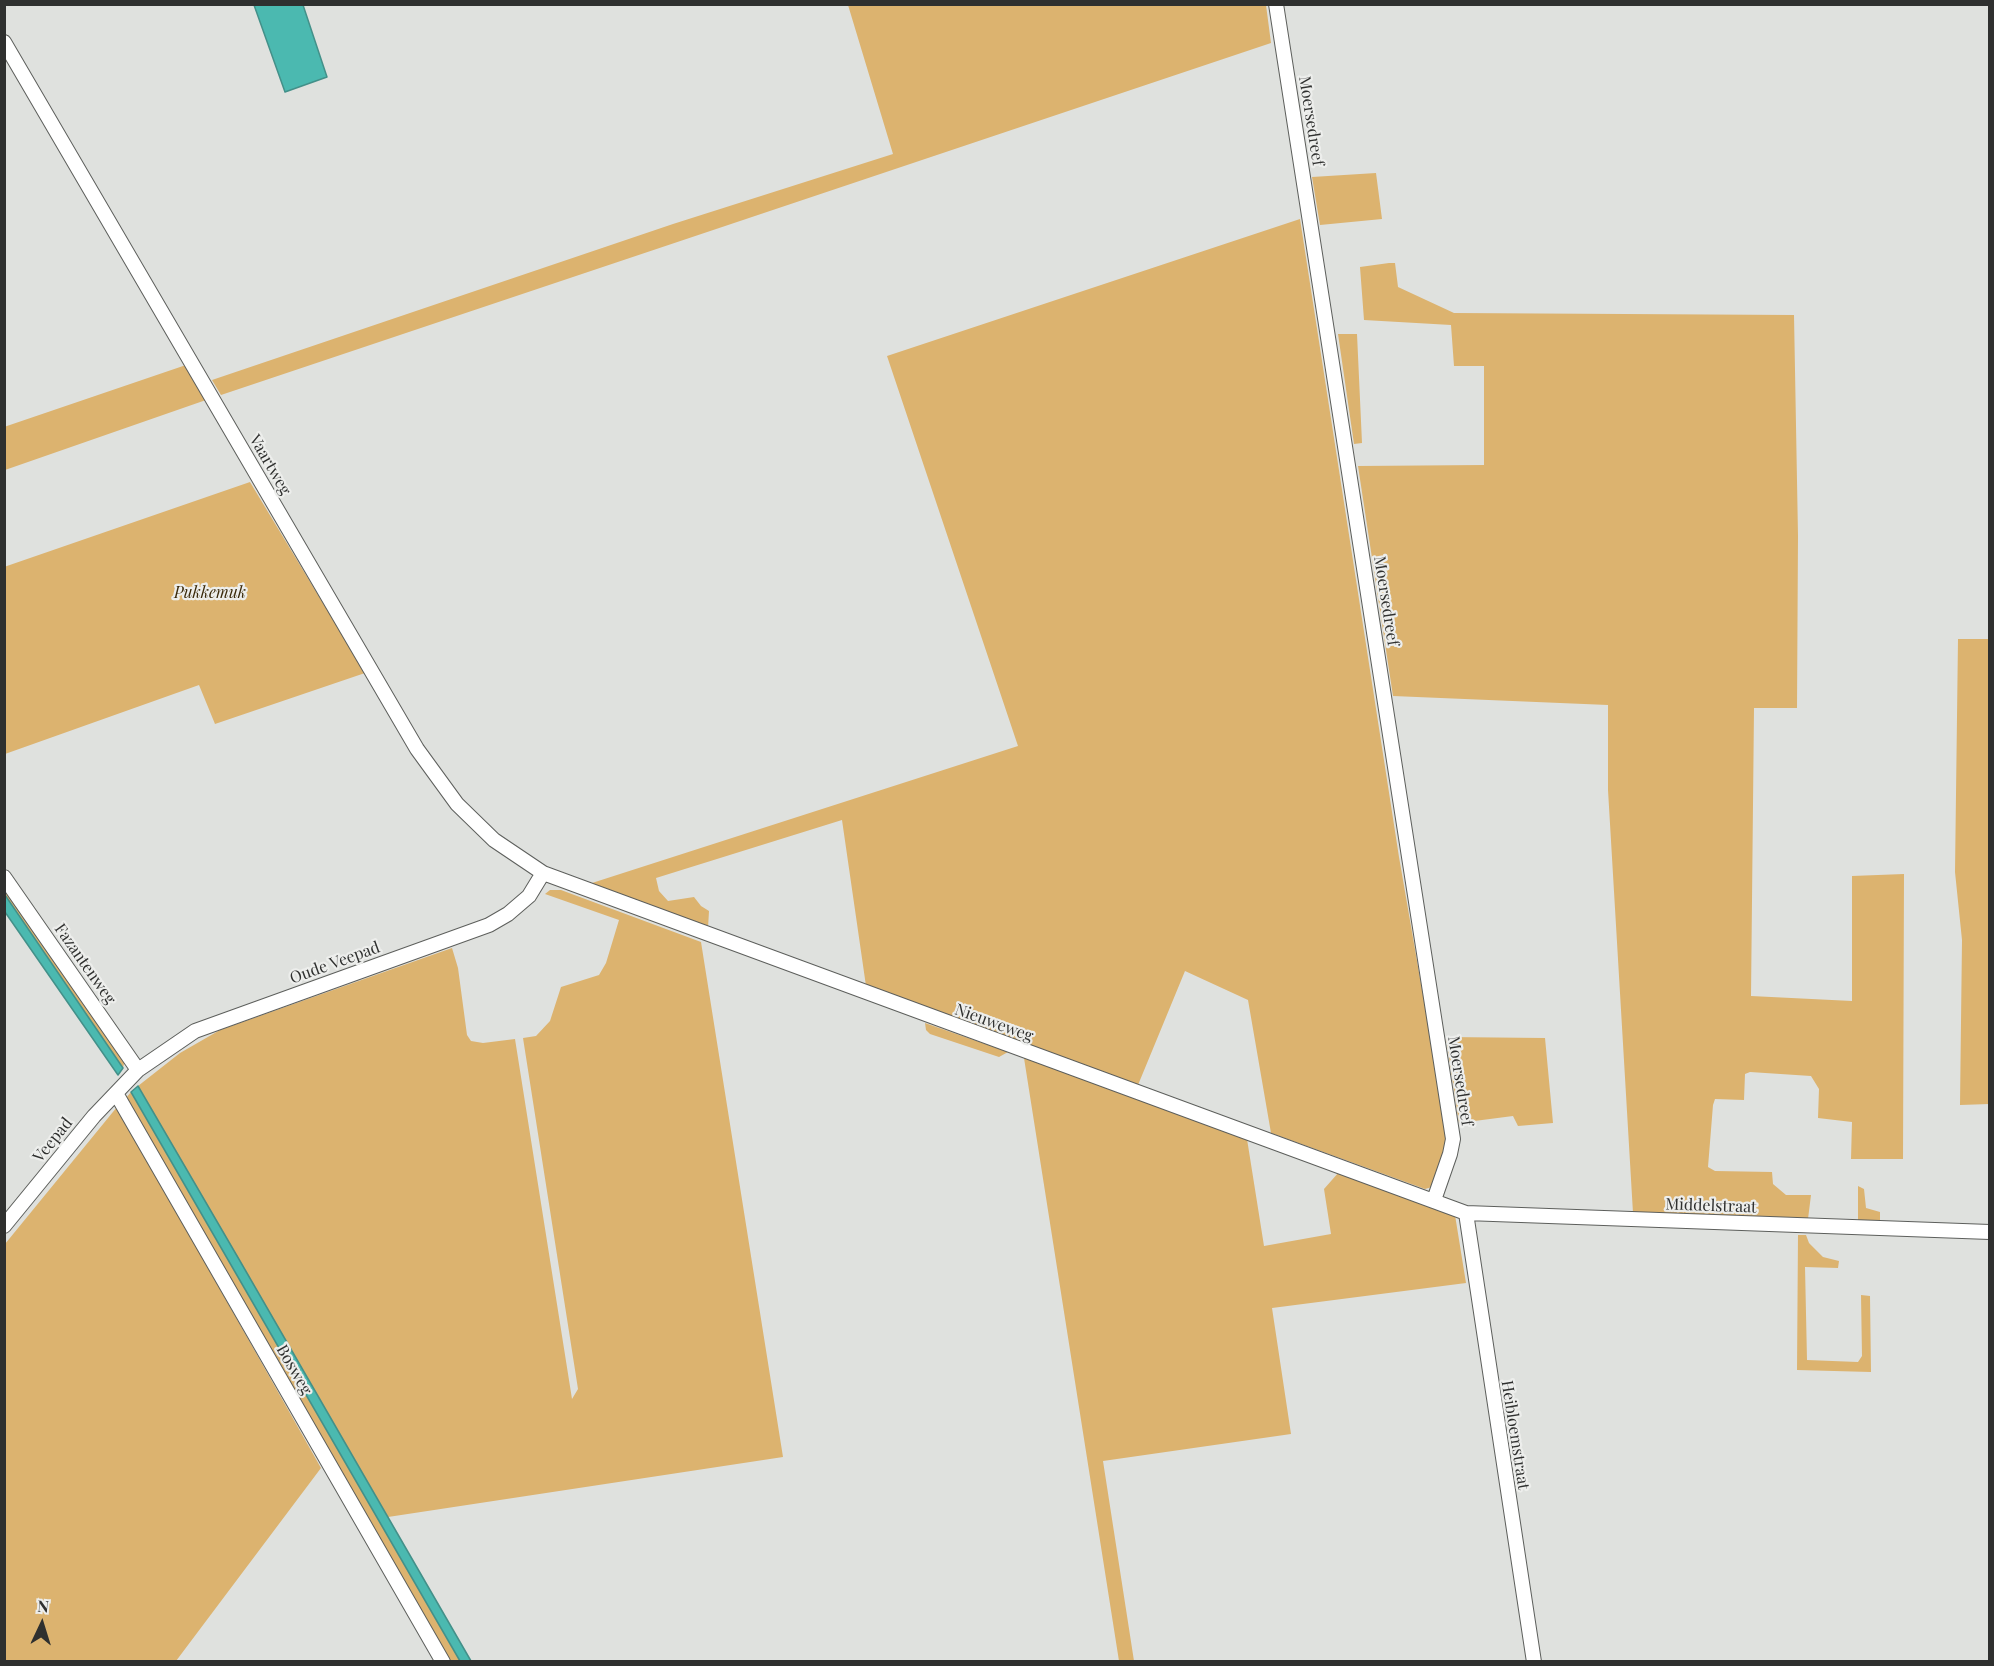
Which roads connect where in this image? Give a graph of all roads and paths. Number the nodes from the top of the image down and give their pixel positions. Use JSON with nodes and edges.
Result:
{"nodes":[{"id":1,"x":1276,"y":4,"type":"edge"},
{"id":2,"x":4,"y":42,"type":"edge"},
{"id":3,"x":543,"y":873,"type":"junction"},
{"id":4,"x":4,"y":877,"type":"edge"},
{"id":5,"x":135,"y":1074,"type":"junction"},
{"id":6,"x":117,"y":1095,"type":"junction"},
{"id":7,"x":1434,"y":1200,"type":"junction"},
{"id":8,"x":1466,"y":1213,"type":"junction"},
{"id":9,"x":4,"y":1226,"type":"edge"},
{"id":10,"x":1989,"y":1232,"type":"edge"},
{"id":11,"x":443,"y":1662,"type":"edge"},
{"id":12,"x":1534,"y":1662,"type":"edge"}],
"edges":[{"from":1,"to":7,"type":"street","name":"Moersedreef"},
{"from":2,"to":3,"type":"street","name":"Vaartweg"},
{"from":3,"to":5,"type":"street","name":"Oude Veepad"},
{"from":3,"to":7,"type":"street","name":"Nieuweweg"},
{"from":4,"to":5,"type":"street","name":"Fazantenweg"},
{"from":5,"to":6,"type":"street","name":"Veepad"},
{"from":6,"to":9,"type":"street","name":"Veepad"},
{"from":6,"to":11,"type":"street","name":"Bosweg"},
{"from":7,"to":8,"type":"street","name":"Middelstraat"},
{"from":8,"to":10,"type":"street","name":"Middelstraat"},
{"from":8,"to":12,"type":"street","name":"Heibloemstraat"}]}
